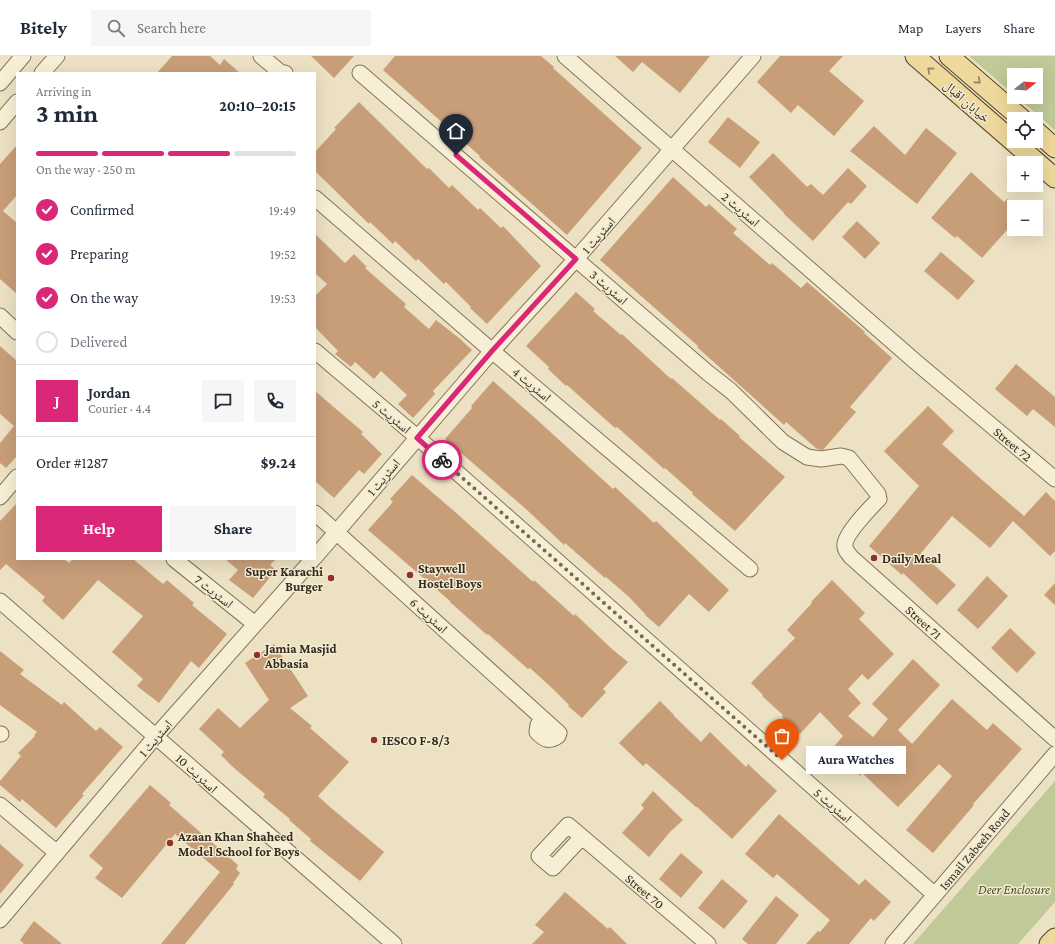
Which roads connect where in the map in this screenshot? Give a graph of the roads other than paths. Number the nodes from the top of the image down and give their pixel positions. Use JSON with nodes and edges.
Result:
{"nodes":[{"id":1,"x":23,"y":56,"type":"edge"},
{"id":2,"x":57,"y":56,"type":"edge"},
{"id":3,"x":262,"y":56,"type":"edge"},
{"id":4,"x":565,"y":56,"type":"edge"},
{"id":5,"x":753,"y":56,"type":"edge"},
{"id":6,"x":914,"y":56,"type":"edge"},
{"id":7,"x":949,"y":56,"type":"edge"},
{"id":8,"x":43,"y":72,"type":"edge"},
{"id":9,"x":281,"y":72,"type":"edge"},
{"id":10,"x":360,"y":73,"type":"dead end"},
{"id":11,"x":0,"y":83,"type":"edge"},
{"id":12,"x":16,"y":103,"type":"edge"},
{"id":13,"x":1014,"y":112,"type":"edge"},
{"id":14,"x":0,"y":122,"type":"edge"},
{"id":15,"x":1043,"y":137,"type":"edge"},
{"id":16,"x":1055,"y":148,"type":"edge"},
{"id":17,"x":673,"y":149,"type":"junction"},
{"id":18,"x":1055,"y":178,"type":"edge"},
{"id":19,"x":316,"y":199,"type":"edge"},
{"id":20,"x":576,"y":259,"type":"junction"},
{"id":21,"x":0,"y":316,"type":"edge"},
{"id":22,"x":16,"y":331,"type":"edge"},
{"id":23,"x":492,"y":351,"type":"junction"},
{"id":24,"x":316,"y":352,"type":"edge"},
{"id":25,"x":971,"y":409,"type":"joint"},
{"id":26,"x":417,"y":438,"type":"junction"},
{"id":27,"x":16,"y":478,"type":"edge"},
{"id":28,"x":1055,"y":479,"type":"edge"},
{"id":29,"x":878,"y":494,"type":"joint"},
{"id":30,"x":0,"y":497,"type":"edge"},
{"id":31,"x":316,"y":514,"type":"edge"},
{"id":32,"x":337,"y":532,"type":"junction"},
{"id":33,"x":316,"y":556,"type":"edge"},
{"id":34,"x":175,"y":560,"type":"edge"},
{"id":35,"x":312,"y":560,"type":"edge"},
{"id":36,"x":750,"y":569,"type":"dead end"},
{"id":37,"x":0,"y":601,"type":"edge"},
{"id":38,"x":255,"y":624,"type":"junction"},
{"id":39,"x":542,"y":718,"type":"dead end"},
{"id":40,"x":156,"y":736,"type":"junction"},
{"id":41,"x":1055,"y":739,"type":"edge"},
{"id":42,"x":1055,"y":754,"type":"edge"},
{"id":43,"x":0,"y":805,"type":"edge"},
{"id":44,"x":582,"y":838,"type":"dead end"},
{"id":45,"x":56,"y":853,"type":"junction"},
{"id":46,"x":935,"y":895,"type":"junction"},
{"id":47,"x":0,"y":920,"type":"edge"},
{"id":48,"x":1055,"y":938,"type":"edge"},
{"id":49,"x":394,"y":944,"type":"edge"},
{"id":50,"x":708,"y":944,"type":"edge"},
{"id":51,"x":894,"y":944,"type":"edge"},
{"id":52,"x":1049,"y":944,"type":"edge"}],
"edges":[{"from":1,"to":11,"type":"street"},
{"from":2,"to":8,"type":"street"},
{"from":3,"to":9,"type":"street"},
{"from":4,"to":17,"type":"street","name":"اسٹریٹ 2"},
{"from":5,"to":17,"type":"street","name":"اسٹریٹ 1"},
{"from":18,"to":6,"type":"main road","name":"خیابان اقبال","one_way":true},
{"from":7,"to":13,"type":"main road","name":"خیابان اقبال","one_way":true},
{"from":10,"to":20,"type":"street","name":"اسٹریٹ 3"},
{"from":12,"to":14,"type":"street"},
{"from":15,"to":16,"type":"main road"},
{"from":17,"to":20,"type":"street","name":"اسٹریٹ 1"},
{"from":17,"to":25,"type":"street","name":"اسٹریٹ 2"},
{"from":19,"to":23,"type":"street","name":"اسٹریٹ 4"},
{"from":20,"to":23,"type":"street","name":"اسٹریٹ 1"},
{"from":20,"to":29,"type":"street","name":"اسٹریٹ 3"},
{"from":21,"to":22,"type":"street"},
{"from":23,"to":26,"type":"street","name":"اسٹریٹ 1"},
{"from":23,"to":36,"type":"street","name":"اسٹریٹ 4"},
{"from":24,"to":26,"type":"street","name":"اسٹریٹ 5"},
{"from":25,"to":28,"type":"street","name":"Street 72"},
{"from":26,"to":32,"type":"street","name":"اسٹریٹ 1"},
{"from":26,"to":46,"type":"street","name":"اسٹریٹ 5"},
{"from":27,"to":30,"type":"street"},
{"from":29,"to":41,"type":"street","name":"Street 71"},
{"from":31,"to":32,"type":"street","name":"اسٹریٹ 6"},
{"from":32,"to":33,"type":"street","name":"اسٹریٹ 1"},
{"from":32,"to":39,"type":"street","name":"اسٹریٹ 6"},
{"from":34,"to":38,"type":"street","name":"اسٹریٹ 7"},
{"from":35,"to":38,"type":"street","name":"اسٹریٹ 1"},
{"from":37,"to":40,"type":"street","name":"اسٹریٹ 10"},
{"from":38,"to":40,"type":"street","name":"اسٹریٹ 1"},
{"from":40,"to":45,"type":"street","name":"اسٹریٹ 1"},
{"from":40,"to":49,"type":"street","name":"اسٹریٹ 10"},
{"from":42,"to":46,"type":"street","name":"Ismail Zabeeh Road"},
{"from":43,"to":45,"type":"street"},
{"from":44,"to":50,"type":"street","name":"Street 70"},
{"from":45,"to":47,"type":"street","name":"اسٹریٹ 1"},
{"from":46,"to":51,"type":"street","name":"Ismail Zabeeh Road"},
{"from":48,"to":52,"type":"main road"}]}
